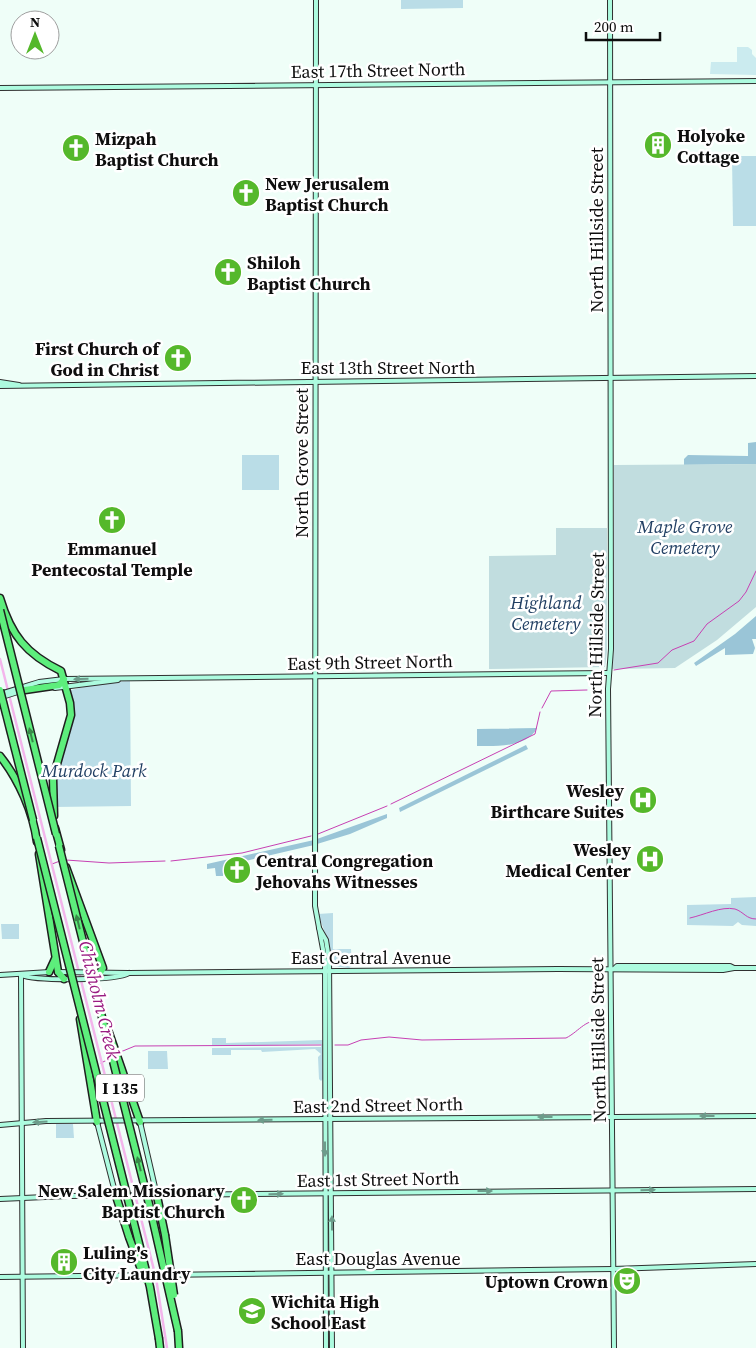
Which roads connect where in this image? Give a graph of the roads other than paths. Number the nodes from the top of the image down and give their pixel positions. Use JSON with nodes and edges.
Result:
{"nodes":[{"id":1,"x":316,"y":0,"type":"edge"},
{"id":2,"x":610,"y":0,"type":"edge"},
{"id":3,"x":756,"y":81,"type":"edge"},
{"id":4,"x":610,"y":82,"type":"junction"},
{"id":5,"x":316,"y":85,"type":"junction"},
{"id":6,"x":0,"y":88,"type":"edge"},
{"id":7,"x":756,"y":376,"type":"edge"},
{"id":8,"x":610,"y":377,"type":"junction"},
{"id":9,"x":315,"y":380,"type":"junction"},
{"id":10,"x":0,"y":382,"type":"edge"},
{"id":11,"x":20,"y":385,"type":"junction"},
{"id":12,"x":0,"y":386,"type":"edge"},
{"id":13,"x":0,"y":598,"type":"edge"},
{"id":14,"x":0,"y":610,"type":"edge"},
{"id":15,"x":608,"y":672,"type":"junction"},
{"id":16,"x":315,"y":676,"type":"junction"},
{"id":17,"x":132,"y":678,"type":"junction"},
{"id":18,"x":64,"y":679,"type":"junction"},
{"id":19,"x":66,"y":688,"type":"junction"},
{"id":20,"x":21,"y":690,"type":"junction"},
{"id":21,"x":1,"y":695,"type":"edge"},
{"id":22,"x":2,"y":758,"type":"edge"},
{"id":23,"x":33,"y":820,"type":"junction"},
{"id":24,"x":56,"y":834,"type":"junction"},
{"id":25,"x":37,"y":838,"type":"junction"},
{"id":26,"x":59,"y":846,"type":"junction"},
{"id":27,"x":54,"y":946,"type":"junction"},
{"id":28,"x":731,"y":967,"type":"junction"},
{"id":29,"x":756,"y":968,"type":"edge"},
{"id":30,"x":612,"y":969,"type":"junction"},
{"id":31,"x":102,"y":971,"type":"junction"},
{"id":32,"x":327,"y":971,"type":"junction"},
{"id":33,"x":50,"y":972,"type":"junction"},
{"id":34,"x":58,"y":972,"type":"junction"},
{"id":35,"x":129,"y":973,"type":"junction"},
{"id":36,"x":0,"y":975,"type":"edge"},
{"id":37,"x":21,"y":975,"type":"junction"},
{"id":38,"x":91,"y":975,"type":"junction"},
{"id":39,"x":64,"y":979,"type":"junction"},
{"id":40,"x":77,"y":996,"type":"junction"},
{"id":41,"x":99,"y":1004,"type":"junction"},
{"id":42,"x":612,"y":1116,"type":"junction"},
{"id":43,"x":756,"y":1116,"type":"edge"},
{"id":44,"x":324,"y":1119,"type":"junction"},
{"id":45,"x":331,"y":1119,"type":"junction"},
{"id":46,"x":97,"y":1122,"type":"junction"},
{"id":47,"x":107,"y":1122,"type":"junction"},
{"id":48,"x":140,"y":1122,"type":"junction"},
{"id":49,"x":22,"y":1124,"type":"junction"},
{"id":50,"x":0,"y":1125,"type":"edge"},
{"id":51,"x":100,"y":1132,"type":"junction"},
{"id":52,"x":756,"y":1190,"type":"edge"},
{"id":53,"x":612,"y":1191,"type":"junction"},
{"id":54,"x":316,"y":1193,"type":"junction"},
{"id":55,"x":325,"y":1193,"type":"junction"},
{"id":56,"x":332,"y":1193,"type":"junction"},
{"id":57,"x":116,"y":1196,"type":"junction"},
{"id":58,"x":157,"y":1196,"type":"junction"},
{"id":59,"x":22,"y":1198,"type":"junction"},
{"id":60,"x":0,"y":1199,"type":"edge"},
{"id":61,"x":325,"y":1204,"type":"junction"},
{"id":62,"x":756,"y":1264,"type":"edge"},
{"id":63,"x":613,"y":1269,"type":"junction"},
{"id":64,"x":326,"y":1272,"type":"junction"},
{"id":65,"x":332,"y":1272,"type":"junction"},
{"id":66,"x":22,"y":1276,"type":"junction"},
{"id":67,"x":0,"y":1277,"type":"edge"},
{"id":68,"x":157,"y":1322,"type":"junction"},
{"id":69,"x":178,"y":1331,"type":"junction"},
{"id":70,"x":23,"y":1348,"type":"edge"},
{"id":71,"x":160,"y":1348,"type":"edge"},
{"id":72,"x":179,"y":1348,"type":"edge"},
{"id":73,"x":326,"y":1348,"type":"edge"},
{"id":74,"x":332,"y":1348,"type":"edge"},
{"id":75,"x":614,"y":1348,"type":"edge"}],
"edges":[{"from":1,"to":5,"type":"street","name":"North Grove Street"},
{"from":2,"to":4,"type":"street","name":"North Hillside Street"},
{"from":3,"to":4,"type":"street","name":"East 17th Street North"},
{"from":4,"to":5,"type":"street","name":"East 17th Street North"},
{"from":4,"to":8,"type":"street","name":"North Hillside Street"},
{"from":5,"to":6,"type":"street","name":"East 17th Street North"},
{"from":5,"to":9,"type":"street","name":"North Grove Street"},
{"from":7,"to":8,"type":"street","name":"East 13th Street North"},
{"from":8,"to":9,"type":"street","name":"East 13th Street North"},
{"from":8,"to":15,"type":"street","name":"North Hillside Street"},
{"from":9,"to":11,"type":"street","name":"East 13th Street North"},
{"from":9,"to":16,"type":"street","name":"North Grove Street"},
{"from":10,"to":11,"type":"street","name":"East 13th Street North"},
{"from":11,"to":12,"type":"street","name":"East 13th Street North"},
{"from":13,"to":18,"type":"highway"},
{"from":24,"to":14,"type":"highway","number":"I 135","one_way":true,"bridge":true},
{"from":15,"to":16,"type":"street","name":"East 9th Street North"},
{"from":15,"to":30,"type":"street","name":"North Hillside Street"},
{"from":16,"to":17,"type":"street","name":"East 9th Street North"},
{"from":16,"to":32,"type":"street","name":"North Grove Street"},
{"from":17,"to":18,"type":"street","name":"East 9th Street North","one_way":true},
{"from":17,"to":19,"type":"street","name":"East 9th Street North"},
{"from":18,"to":19,"type":"highway"},
{"from":18,"to":20,"type":"highway"},
{"from":19,"to":20,"type":"street","name":"East 9th Street North"},
{"from":19,"to":24,"type":"highway","bridge":true},
{"from":20,"to":21,"type":"street","name":"East 9th Street North"},
{"from":21,"to":23,"type":"highway","number":"I 135","bridge":true},
{"from":22,"to":23,"type":"highway","bridge":true},
{"from":23,"to":25,"type":"highway","number":"I 135"},
{"from":24,"to":26,"type":"highway","number":"I 135","bridge":true},
{"from":25,"to":27,"type":"highway","bridge":true},
{"from":25,"to":40,"type":"highway","number":"I 135","bridge":true},
{"from":26,"to":31,"type":"highway","bridge":true},
{"from":41,"to":26,"type":"highway","number":"I 135","one_way":true,"bridge":true},
{"from":27,"to":33,"type":"highway"},
{"from":27,"to":34,"type":"highway"},
{"from":28,"to":29,"type":"street","name":"East Central Avenue"},
{"from":28,"to":30,"type":"street","name":"East Central Avenue"},
{"from":28,"to":30,"type":"street","name":"East Central Avenue"},
{"from":30,"to":32,"type":"street","name":"East Central Avenue"},
{"from":30,"to":42,"type":"street","name":"North Hillside Street"},
{"from":31,"to":35,"type":"street","name":"East Central Avenue"},
{"from":31,"to":38,"type":"highway"},
{"from":32,"to":35,"type":"street","name":"East Central Avenue"},
{"from":32,"to":44,"type":"street","name":"North Grove Street"},
{"from":32,"to":45,"type":"street","name":"North Grove Street"},
{"from":33,"to":34,"type":"street","name":"East Central Avenue"},
{"from":33,"to":37,"type":"street","name":"East Central Avenue"},
{"from":34,"to":38,"type":"street","name":"East Central Avenue"},
{"from":34,"to":39,"type":"highway"},
{"from":35,"to":38,"type":"street","name":"East Central Avenue"},
{"from":36,"to":37,"type":"street","name":"East Central Avenue"},
{"from":37,"to":39,"type":"street","name":"East Central Avenue"},
{"from":37,"to":49,"type":"street"},
{"from":38,"to":39,"type":"street","name":"East Central Avenue"},
{"from":40,"to":46,"type":"highway","bridge":true},
{"from":40,"to":68,"type":"highway","number":"I 135","bridge":true},
{"from":41,"to":48,"type":"highway","bridge":true},
{"from":69,"to":41,"type":"highway","number":"I 135","one_way":true,"bridge":true},
{"from":43,"to":42,"type":"street","name":"East 2nd Street North","one_way":true},
{"from":42,"to":45,"type":"street","name":"East 2nd Street North","one_way":true},
{"from":42,"to":53,"type":"street","name":"North Hillside Street"},
{"from":44,"to":45,"type":"street","name":"East 2nd Street North"},
{"from":44,"to":48,"type":"street","name":"East 2nd Street North","one_way":true},
{"from":44,"to":55,"type":"street","name":"North Grove Street","one_way":true},
{"from":45,"to":56,"type":"street","name":"North Grove Street"},
{"from":46,"to":47,"type":"street","name":"East 2nd Street North"},
{"from":46,"to":49,"type":"street","name":"East 2nd Street North","one_way":true},
{"from":46,"to":51,"type":"street"},
{"from":47,"to":48,"type":"street","name":"East 2nd Street North"},
{"from":47,"to":51,"type":"street"},
{"from":48,"to":58,"type":"street"},
{"from":49,"to":50,"type":"street","name":"East 2nd Street North"},
{"from":49,"to":59,"type":"street"},
{"from":51,"to":57,"type":"street"},
{"from":53,"to":52,"type":"street","name":"East 1st Street North","one_way":true},
{"from":56,"to":53,"type":"street","name":"East 1st Street North","one_way":true},
{"from":53,"to":63,"type":"street","name":"North Hillside Street"},
{"from":54,"to":55,"type":"street","name":"East 1st Street North"},
{"from":58,"to":54,"type":"street","name":"East 1st Street North","one_way":true},
{"from":54,"to":61,"type":"street"},
{"from":55,"to":56,"type":"street","name":"East 1st Street North"},
{"from":55,"to":61,"type":"street","name":"North Grove Street"},
{"from":65,"to":56,"type":"street","name":"North Grove Street","one_way":true},
{"from":57,"to":58,"type":"street","name":"East 1st Street North"},
{"from":57,"to":59,"type":"street","name":"East 1st Street North"},
{"from":57,"to":68,"type":"highway","bridge":true},
{"from":58,"to":69,"type":"highway","bridge":true},
{"from":59,"to":60,"type":"street","name":"East 1st Street North"},
{"from":59,"to":66,"type":"street"},
{"from":61,"to":64,"type":"street","name":"North Grove Street"},
{"from":62,"to":63,"type":"street","name":"East Douglas Avenue"},
{"from":63,"to":65,"type":"street","name":"East Douglas Avenue"},
{"from":63,"to":75,"type":"street","name":"North Hillside Street"},
{"from":64,"to":65,"type":"street","name":"East Douglas Avenue"},
{"from":64,"to":66,"type":"street","name":"East Douglas Avenue"},
{"from":64,"to":73,"type":"street","name":"North Grove Street"},
{"from":65,"to":74,"type":"street","name":"North Grove Street"},
{"from":66,"to":67,"type":"street","name":"East Douglas Avenue"},
{"from":66,"to":70,"type":"street"},
{"from":68,"to":71,"type":"highway","number":"I 135","bridge":true},
{"from":69,"to":72,"type":"highway","number":"I 135"}]}
